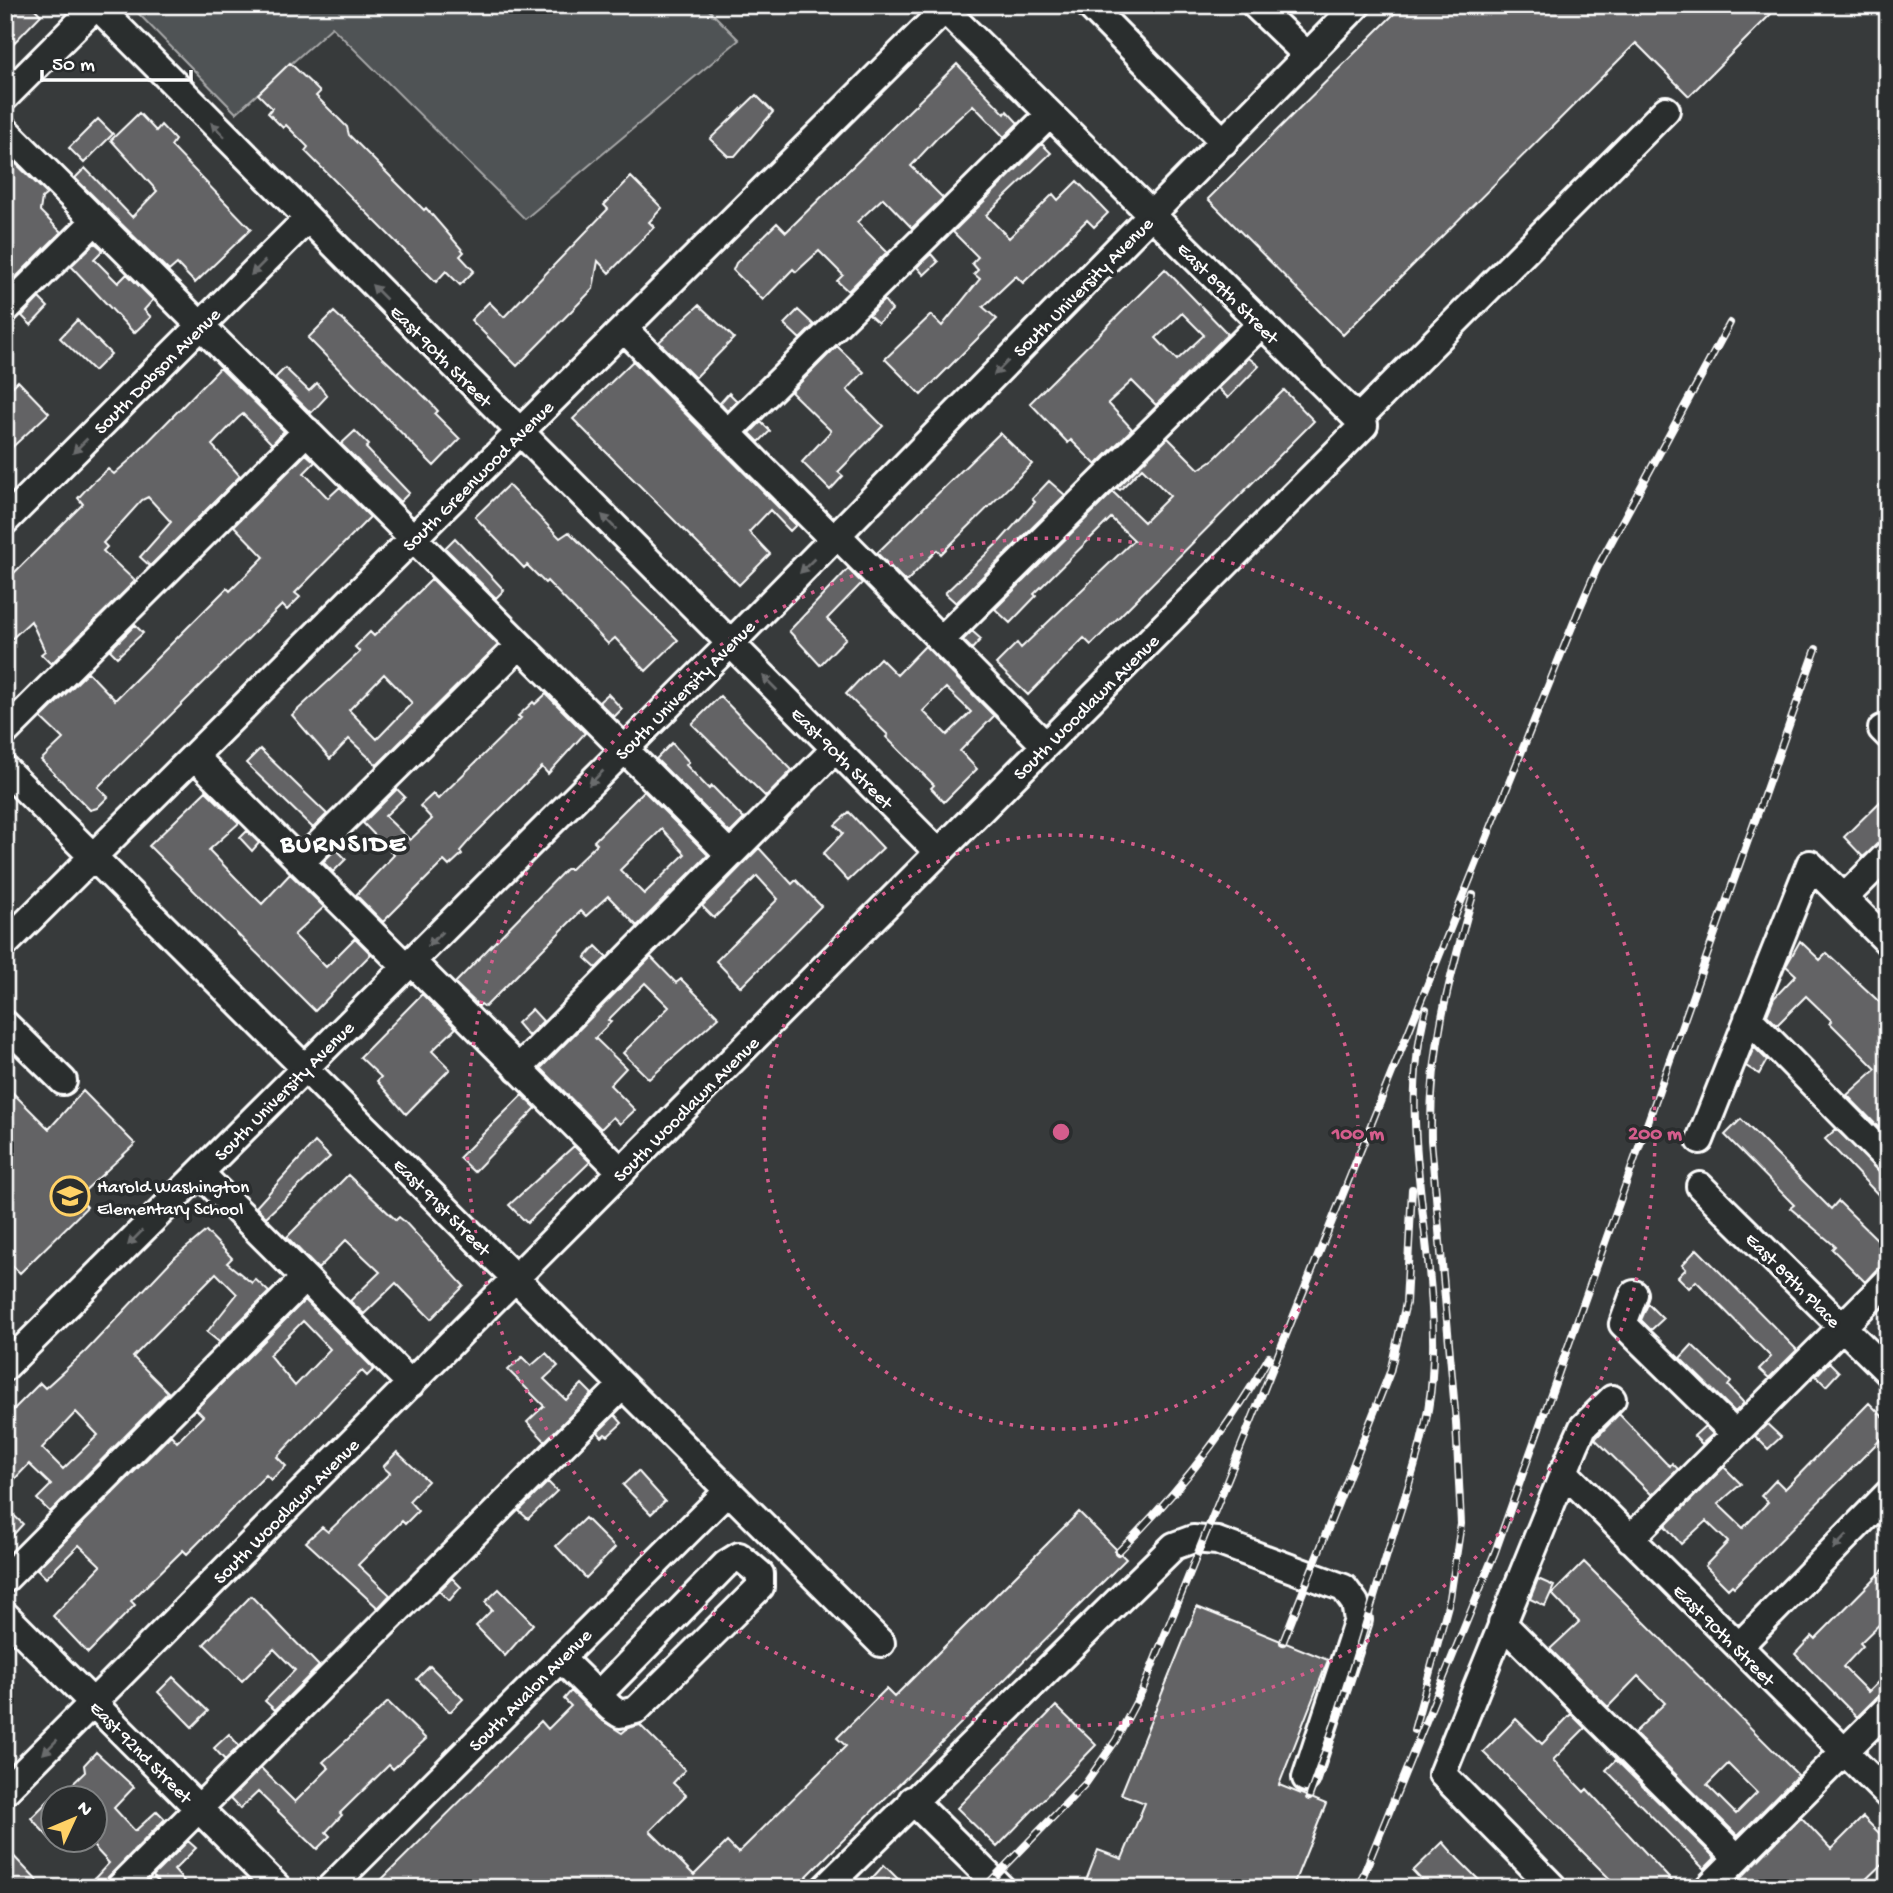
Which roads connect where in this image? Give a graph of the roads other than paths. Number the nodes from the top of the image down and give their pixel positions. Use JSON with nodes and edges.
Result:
{"nodes":[{"id":1,"x":1089,"y":5,"type":"edge"},
{"id":2,"x":1255,"y":5,"type":"edge"},
{"id":3,"x":1357,"y":5,"type":"edge"},
{"id":4,"x":96,"y":6,"type":"edge"},
{"id":5,"x":947,"y":8,"type":"edge"},
{"id":6,"x":1308,"y":56,"type":"junction"},
{"id":7,"x":5,"y":97,"type":"edge"},
{"id":8,"x":1666,"y":110,"type":"dead end"},
{"id":9,"x":1050,"y":114,"type":"junction"},
{"id":10,"x":5,"y":130,"type":"edge"},
{"id":11,"x":1224,"y":142,"type":"junction"},
{"id":12,"x":1152,"y":215,"type":"junction"},
{"id":13,"x":96,"y":220,"type":"junction"},
{"id":14,"x":306,"y":220,"type":"junction"},
{"id":15,"x":5,"y":310,"type":"edge"},
{"id":16,"x":1261,"y":324,"type":"junction"},
{"id":17,"x":201,"y":325,"type":"junction"},
{"id":18,"x":624,"y":329,"type":"junction"},
{"id":19,"x":1361,"y":422,"type":"junction"},
{"id":20,"x":307,"y":431,"type":"junction"},
{"id":21,"x":520,"y":432,"type":"junction"},
{"id":22,"x":727,"y":433,"type":"junction"},
{"id":23,"x":5,"y":521,"type":"edge"},
{"id":24,"x":835,"y":537,"type":"junction"},
{"id":25,"x":414,"y":538,"type":"junction"},
{"id":26,"x":941,"y":640,"type":"junction"},
{"id":27,"x":731,"y":643,"type":"junction"},
{"id":28,"x":520,"y":645,"type":"junction"},
{"id":29,"x":5,"y":732,"type":"edge"},
{"id":30,"x":1045,"y":746,"type":"junction"},
{"id":31,"x":835,"y":749,"type":"junction"},
{"id":32,"x":624,"y":750,"type":"junction"},
{"id":33,"x":194,"y":756,"type":"junction"},
{"id":34,"x":5,"y":769,"type":"edge"},
{"id":35,"x":939,"y":853,"type":"junction"},
{"id":36,"x":1888,"y":854,"type":"edge"},
{"id":37,"x":730,"y":855,"type":"junction"},
{"id":38,"x":93,"y":857,"type":"junction"},
{"id":39,"x":301,"y":862,"type":"junction"},
{"id":40,"x":1843,"y":898,"type":"junction"},
{"id":41,"x":1888,"y":942,"type":"edge"},
{"id":42,"x":5,"y":944,"type":"edge"},
{"id":43,"x":409,"y":965,"type":"junction"},
{"id":44,"x":1748,"y":1018,"type":"junction"},
{"id":45,"x":5,"y":1024,"type":"edge"},
{"id":46,"x":305,"y":1068,"type":"junction"},
{"id":47,"x":518,"y":1069,"type":"junction"},
{"id":48,"x":63,"y":1081,"type":"dead end"},
{"id":49,"x":1700,"y":1140,"type":"dead end"},
{"id":50,"x":1888,"y":1160,"type":"edge"},
{"id":51,"x":622,"y":1172,"type":"junction"},
{"id":52,"x":200,"y":1173,"type":"junction"},
{"id":53,"x":1700,"y":1186,"type":"dead end"},
{"id":54,"x":305,"y":1278,"type":"junction"},
{"id":55,"x":516,"y":1279,"type":"junction"},
{"id":56,"x":1888,"y":1281,"type":"edge"},
{"id":57,"x":1634,"y":1294,"type":"dead end"},
{"id":58,"x":1842,"y":1327,"type":"junction"},
{"id":59,"x":5,"y":1367,"type":"edge"},
{"id":60,"x":1888,"y":1372,"type":"edge"},
{"id":61,"x":411,"y":1384,"type":"junction"},
{"id":62,"x":622,"y":1386,"type":"junction"},
{"id":63,"x":1612,"y":1399,"type":"dead end"},
{"id":64,"x":1735,"y":1434,"type":"junction"},
{"id":65,"x":1563,"y":1471,"type":"junction"},
{"id":66,"x":728,"y":1491,"type":"junction"},
{"id":67,"x":1888,"y":1493,"type":"edge"},
{"id":68,"x":1630,"y":1539,"type":"junction"},
{"id":69,"x":5,"y":1579,"type":"edge"},
{"id":70,"x":5,"y":1615,"type":"edge"},
{"id":71,"x":1502,"y":1623,"type":"junction"},
{"id":72,"x":881,"y":1643,"type":"dead end"},
{"id":73,"x":1738,"y":1646,"type":"junction"},
{"id":74,"x":560,"y":1658,"type":"junction"},
{"id":75,"x":598,"y":1695,"type":"junction"},
{"id":76,"x":94,"y":1703,"type":"junction"},
{"id":77,"x":1888,"y":1708,"type":"edge"},
{"id":78,"x":1844,"y":1752,"type":"junction"},
{"id":79,"x":1306,"y":1779,"type":"dead end"},
{"id":80,"x":5,"y":1791,"type":"edge"},
{"id":81,"x":1888,"y":1796,"type":"edge"},
{"id":82,"x":912,"y":1800,"type":"junction"},
{"id":83,"x":199,"y":1808,"type":"junction"},
{"id":84,"x":1737,"y":1858,"type":"junction"},
{"id":85,"x":119,"y":1888,"type":"edge"},
{"id":86,"x":278,"y":1888,"type":"edge"},
{"id":87,"x":330,"y":1888,"type":"edge"},
{"id":88,"x":825,"y":1888,"type":"edge"},
{"id":89,"x":1001,"y":1888,"type":"edge"},
{"id":90,"x":1554,"y":1888,"type":"edge"},
{"id":91,"x":1708,"y":1888,"type":"edge"}],
"edges":[{"from":1,"to":11,"type":"street"},
{"from":2,"to":6,"type":"street"},
{"from":3,"to":6,"type":"street","name":"South University Avenue"},
{"from":4,"to":7,"type":"street"},
{"from":14,"to":4,"type":"street","name":"East 90th Street","one_way":true},
{"from":5,"to":9,"type":"street","name":"East 89th Street"},
{"from":5,"to":18,"type":"street","name":"South Greenwood Avenue"},
{"from":6,"to":11,"type":"street","name":"South University Avenue"},
{"from":8,"to":19,"type":"street","name":"South Woodlawn Avenue"},
{"from":9,"to":12,"type":"street","name":"East 89th Street"},
{"from":9,"to":22,"type":"street"},
{"from":10,"to":13,"type":"street"},
{"from":11,"to":12,"type":"street","name":"South University Avenue"},
{"from":12,"to":16,"type":"street","name":"East 89th Street"},
{"from":12,"to":24,"type":"street","name":"South University Avenue","one_way":true},
{"from":13,"to":15,"type":"street"},
{"from":13,"to":17,"type":"street"},
{"from":14,"to":17,"type":"street","name":"South Dobson Avenue","one_way":true},
{"from":21,"to":14,"type":"street","name":"East 90th Street","one_way":true},
{"from":16,"to":19,"type":"street","name":"East 89th Street"},
{"from":16,"to":26,"type":"street"},
{"from":17,"to":20,"type":"street"},
{"from":17,"to":23,"type":"street","name":"South Dobson Avenue","one_way":true},
{"from":18,"to":21,"type":"street","name":"South Greenwood Avenue"},
{"from":18,"to":22,"type":"street"},
{"from":19,"to":30,"type":"street","name":"South Woodlawn Avenue"},
{"from":20,"to":25,"type":"street"},
{"from":20,"to":29,"type":"street"},
{"from":21,"to":25,"type":"street","name":"South Greenwood Avenue"},
{"from":27,"to":21,"type":"street","name":"East 90th Street","one_way":true},
{"from":22,"to":24,"type":"street"},
{"from":24,"to":26,"type":"street"},
{"from":24,"to":27,"type":"street","name":"South University Avenue","one_way":true},
{"from":25,"to":28,"type":"street"},
{"from":25,"to":33,"type":"street","name":"South Greenwood Avenue"},
{"from":26,"to":30,"type":"street"},
{"from":31,"to":27,"type":"street","name":"East 90th Street","one_way":true},
{"from":27,"to":32,"type":"street","name":"South University Avenue"},
{"from":28,"to":32,"type":"street"},
{"from":28,"to":39,"type":"street"},
{"from":30,"to":35,"type":"street","name":"South Woodlawn Avenue"},
{"from":31,"to":35,"type":"street","name":"East 90th Street"},
{"from":31,"to":37,"type":"street"},
{"from":32,"to":37,"type":"street"},
{"from":32,"to":43,"type":"street","name":"South University Avenue","one_way":true},
{"from":33,"to":38,"type":"street","name":"South Greenwood Avenue"},
{"from":33,"to":39,"type":"street"},
{"from":34,"to":38,"type":"street","name":"East 91st Street"},
{"from":35,"to":51,"type":"street","name":"South Woodlawn Avenue"},
{"from":36,"to":40,"type":"street"},
{"from":37,"to":47,"type":"street"},
{"from":38,"to":42,"type":"street","name":"South Greenwood Avenue"},
{"from":38,"to":46,"type":"street","name":"East 91st Street"},
{"from":39,"to":43,"type":"street"},
{"from":40,"to":41,"type":"street"},
{"from":40,"to":44,"type":"street"},
{"from":43,"to":46,"type":"street","name":"South University Avenue"},
{"from":43,"to":47,"type":"street"},
{"from":44,"to":49,"type":"street"},
{"from":44,"to":50,"type":"street"},
{"from":45,"to":48,"type":"street"},
{"from":46,"to":52,"type":"street","name":"South University Avenue"},
{"from":46,"to":55,"type":"street","name":"East 91st Street"},
{"from":47,"to":51,"type":"street"},
{"from":51,"to":55,"type":"street","name":"South Woodlawn Avenue"},
{"from":52,"to":54,"type":"street"},
{"from":52,"to":59,"type":"street","name":"South University Avenue","one_way":true},
{"from":53,"to":58,"type":"street","name":"East 89th Place"},
{"from":54,"to":61,"type":"street"},
{"from":54,"to":69,"type":"street"},
{"from":55,"to":61,"type":"street","name":"South Woodlawn Avenue"},
{"from":55,"to":62,"type":"street","name":"East 91st Street"},
{"from":56,"to":58,"type":"street"},
{"from":57,"to":64,"type":"street"},
{"from":58,"to":60,"type":"street","name":"East 89th Place"},
{"from":58,"to":64,"type":"street"},
{"from":61,"to":76,"type":"street","name":"South Woodlawn Avenue"},
{"from":62,"to":66,"type":"street","name":"East 91st Street"},
{"from":62,"to":83,"type":"street"},
{"from":63,"to":65,"type":"street"},
{"from":64,"to":68,"type":"street"},
{"from":65,"to":68,"type":"street","name":"East 90th Street"},
{"from":65,"to":71,"type":"street"},
{"from":66,"to":72,"type":"street","name":"East 91st Street"},
{"from":66,"to":74,"type":"street","name":"South Avalon Avenue"},
{"from":67,"to":73,"type":"street","one_way":true},
{"from":68,"to":73,"type":"street","name":"East 90th Street"},
{"from":70,"to":76,"type":"street","name":"East 92nd Street"},
{"from":71,"to":84,"type":"street"},
{"from":71,"to":90,"type":"street"},
{"from":73,"to":78,"type":"street","name":"East 90th Street"},
{"from":74,"to":75,"type":"street"},
{"from":74,"to":87,"type":"street","name":"South Avalon Avenue"},
{"from":75,"to":75,"type":"street"},
{"from":76,"to":80,"type":"street","name":"South Woodlawn Avenue","one_way":true},
{"from":76,"to":83,"type":"street","name":"East 92nd Street"},
{"from":77,"to":78,"type":"street"},
{"from":78,"to":81,"type":"street","name":"East 90th Street"},
{"from":78,"to":84,"type":"street"},
{"from":79,"to":82,"type":"street"},
{"from":82,"to":88,"type":"street"},
{"from":82,"to":89,"type":"street"},
{"from":83,"to":85,"type":"street"},
{"from":83,"to":86,"type":"street","name":"East 92nd Street"},
{"from":84,"to":91,"type":"street"}]}
